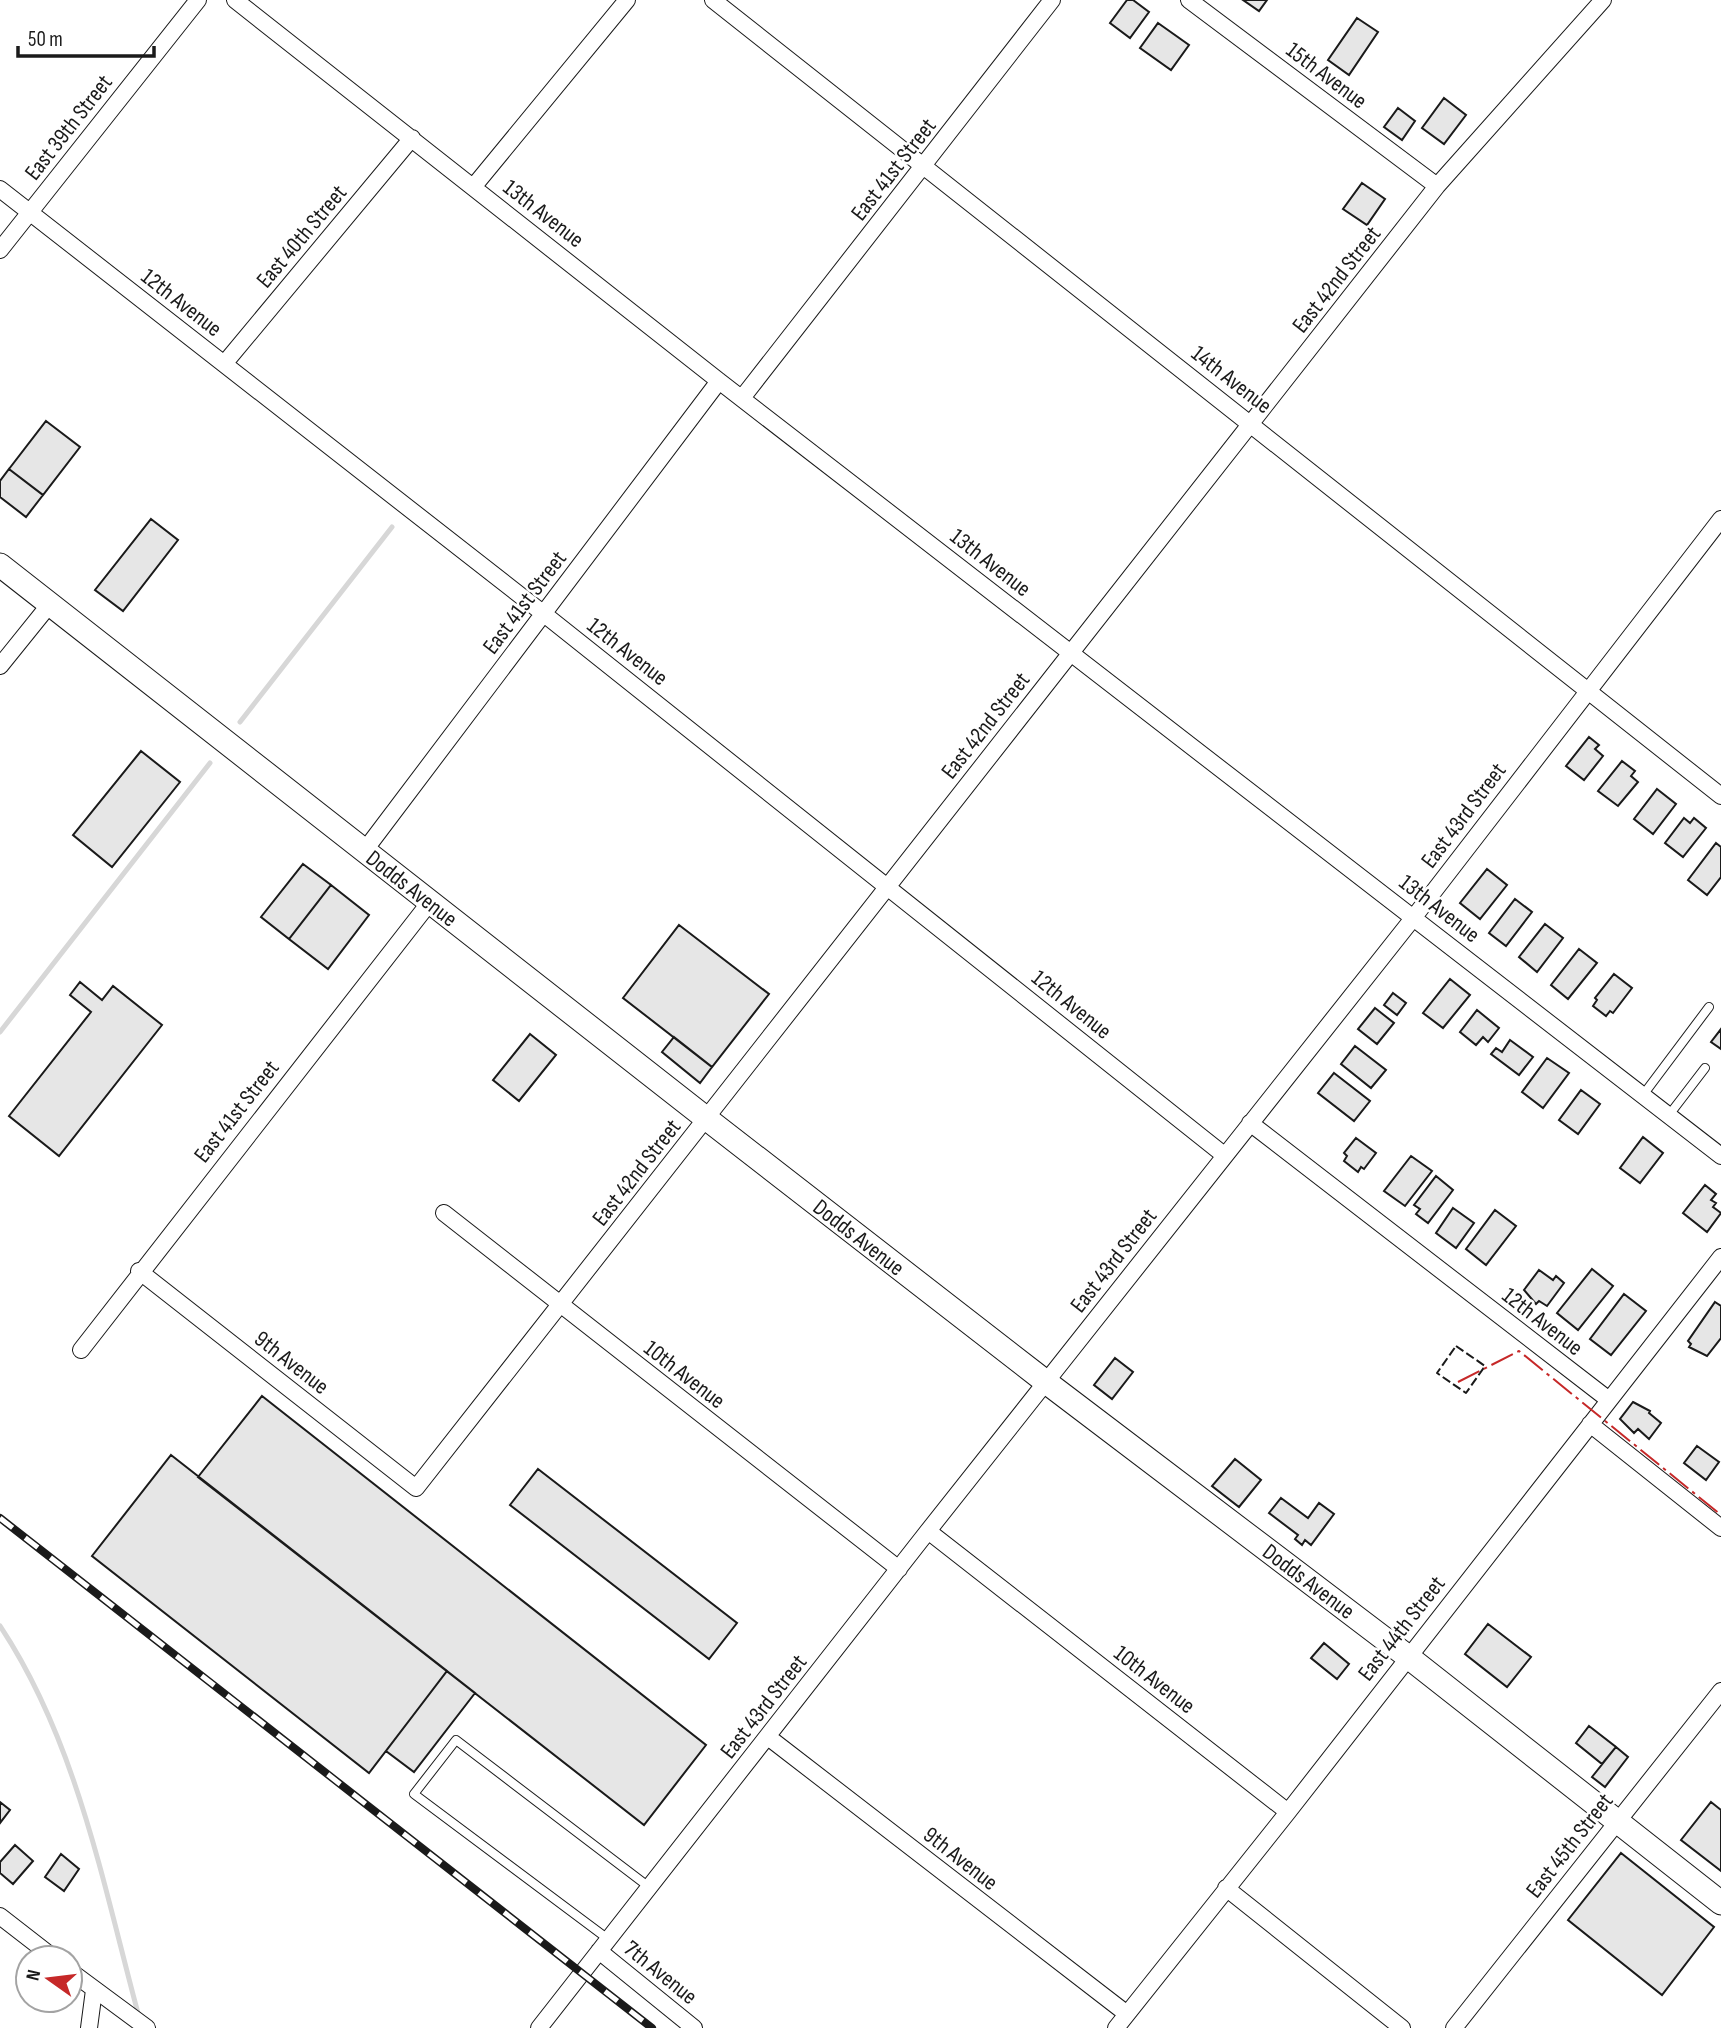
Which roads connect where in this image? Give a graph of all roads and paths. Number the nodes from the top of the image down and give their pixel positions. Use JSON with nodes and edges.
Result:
{"nodes":[{"id":1,"x":198,"y":0,"type":"edge"},
{"id":2,"x":235,"y":0,"type":"edge"},
{"id":3,"x":627,"y":0,"type":"edge"},
{"id":4,"x":713,"y":0,"type":"edge"},
{"id":5,"x":1052,"y":0,"type":"edge"},
{"id":6,"x":1189,"y":0,"type":"edge"},
{"id":7,"x":1603,"y":0,"type":"edge"},
{"id":8,"x":412,"y":138,"type":"junction"},
{"id":9,"x":923,"y":166,"type":"junction"},
{"id":10,"x":474,"y":186,"type":"junction"},
{"id":11,"x":1437,"y":186,"type":"junction"},
{"id":12,"x":0,"y":189,"type":"edge"},
{"id":13,"x":30,"y":212,"type":"junction"},
{"id":14,"x":0,"y":250,"type":"edge"},
{"id":15,"x":224,"y":364,"type":"junction"},
{"id":16,"x":719,"y":381,"type":"junction"},
{"id":17,"x":743,"y":398,"type":"junction"},
{"id":18,"x":1253,"y":424,"type":"junction"},
{"id":19,"x":1721,"y":519,"type":"edge"},
{"id":20,"x":0,"y":565,"type":"edge"},
{"id":21,"x":50,"y":604,"type":"junction"},
{"id":22,"x":544,"y":614,"type":"junction"},
{"id":23,"x":1071,"y":653,"type":"junction"},
{"id":24,"x":0,"y":666,"type":"edge"},
{"id":25,"x":1588,"y":690,"type":"junction"},
{"id":26,"x":1721,"y":796,"type":"edge"},
{"id":27,"x":365,"y":850,"type":"junction"},
{"id":28,"x":888,"y":885,"type":"junction"},
{"id":29,"x":430,"y":902,"type":"junction"},
{"id":30,"x":1414,"y":917,"type":"junction"},
{"id":31,"x":1709,"y":1007,"type":"dead end"},
{"id":32,"x":1704,"y":1068,"type":"dead end"},
{"id":33,"x":1643,"y":1095,"type":"junction"},
{"id":34,"x":1669,"y":1115,"type":"junction"},
{"id":35,"x":707,"y":1119,"type":"junction"},
{"id":36,"x":1250,"y":1123,"type":"junction"},
{"id":37,"x":1224,"y":1154,"type":"junction"},
{"id":38,"x":1721,"y":1156,"type":"edge"},
{"id":39,"x":444,"y":1213,"type":"dead end"},
{"id":40,"x":1719,"y":1264,"type":"edge"},
{"id":41,"x":139,"y":1270,"type":"junction"},
{"id":42,"x":559,"y":1305,"type":"junction"},
{"id":43,"x":81,"y":1350,"type":"dead end"},
{"id":44,"x":1046,"y":1382,"type":"junction"},
{"id":45,"x":1609,"y":1400,"type":"junction"},
{"id":46,"x":1590,"y":1424,"type":"junction"},
{"id":47,"x":416,"y":1489,"type":"joint"},
{"id":48,"x":1721,"y":1528,"type":"edge"},
{"id":49,"x":928,"y":1531,"type":"junction"},
{"id":50,"x":899,"y":1569,"type":"junction"},
{"id":51,"x":1407,"y":1656,"type":"junction"},
{"id":52,"x":1721,"y":1692,"type":"edge"},
{"id":53,"x":768,"y":1737,"type":"junction"},
{"id":54,"x":1288,"y":1812,"type":"junction"},
{"id":55,"x":1616,"y":1823,"type":"junction"},
{"id":56,"x":649,"y":1887,"type":"junction"},
{"id":57,"x":1226,"y":1888,"type":"junction"},
{"id":58,"x":1721,"y":1903,"type":"edge"},
{"id":59,"x":0,"y":1916,"type":"edge"},
{"id":60,"x":36,"y":1944,"type":"edge"},
{"id":61,"x":603,"y":1945,"type":"junction"},
{"id":62,"x":84,"y":1982,"type":"edge"},
{"id":63,"x":94,"y":1990,"type":"junction"},
{"id":64,"x":1126,"y":2014,"type":"junction"},
{"id":65,"x":89,"y":2028,"type":"edge"},
{"id":66,"x":147,"y":2028,"type":"edge"},
{"id":67,"x":539,"y":2028,"type":"edge"},
{"id":68,"x":694,"y":2028,"type":"edge"},
{"id":69,"x":1116,"y":2028,"type":"edge"},
{"id":70,"x":1402,"y":2028,"type":"edge"},
{"id":71,"x":1454,"y":2028,"type":"edge"}],
"edges":[{"from":1,"to":13,"type":"street","name":"East 39th Street"},
{"from":2,"to":8,"type":"street","name":"13th Avenue"},
{"from":3,"to":10,"type":"street"},
{"from":4,"to":9,"type":"street","name":"14th Avenue"},
{"from":5,"to":9,"type":"street","name":"East 41st Street"},
{"from":6,"to":11,"type":"street","name":"15th Avenue"},
{"from":7,"to":11,"type":"street","name":"East 42nd Street"},
{"from":8,"to":10,"type":"street","name":"13th Avenue"},
{"from":8,"to":15,"type":"street","name":"East 40th Street"},
{"from":9,"to":17,"type":"street","name":"East 41st Street"},
{"from":9,"to":18,"type":"street","name":"14th Avenue"},
{"from":10,"to":16,"type":"street","name":"13th Avenue"},
{"from":11,"to":18,"type":"street","name":"East 42nd Street"},
{"from":12,"to":13,"type":"street","name":"12th Avenue"},
{"from":13,"to":14,"type":"street","name":"East 39th Street"},
{"from":13,"to":15,"type":"street","name":"12th Avenue"},
{"from":15,"to":22,"type":"street","name":"12th Avenue"},
{"from":16,"to":17,"type":"street","name":"13th Avenue"},
{"from":16,"to":22,"type":"street","name":"East 41st Street"},
{"from":17,"to":23,"type":"street","name":"13th Avenue"},
{"from":18,"to":23,"type":"street","name":"East 42nd Street"},
{"from":18,"to":25,"type":"street","name":"14th Avenue"},
{"from":19,"to":25,"type":"street","name":"East 43rd Street"},
{"from":20,"to":21,"type":"street","name":"Dodds Avenue"},
{"from":21,"to":24,"type":"street"},
{"from":21,"to":27,"type":"street","name":"Dodds Avenue"},
{"from":22,"to":27,"type":"street","name":"East 41st Street"},
{"from":22,"to":28,"type":"street","name":"12th Avenue"},
{"from":23,"to":28,"type":"street","name":"East 42nd Street"},
{"from":23,"to":30,"type":"street","name":"13th Avenue"},
{"from":25,"to":26,"type":"street","name":"14th Avenue"},
{"from":25,"to":30,"type":"street","name":"East 43rd Street"},
{"from":27,"to":29,"type":"street","name":"Dodds Avenue"},
{"from":28,"to":35,"type":"street","name":"East 42nd Street"},
{"from":28,"to":37,"type":"street","name":"12th Avenue"},
{"from":29,"to":35,"type":"street","name":"Dodds Avenue"},
{"from":29,"to":41,"type":"street","name":"East 41st Street"},
{"from":30,"to":33,"type":"street","name":"13th Avenue"},
{"from":30,"to":36,"type":"street","name":"East 43rd Street"},
{"from":31,"to":33,"type":"lane"},
{"from":32,"to":34,"type":"lane"},
{"from":33,"to":34,"type":"street","name":"13th Avenue"},
{"from":34,"to":38,"type":"street","name":"13th Avenue"},
{"from":35,"to":42,"type":"street","name":"East 42nd Street"},
{"from":35,"to":44,"type":"street","name":"Dodds Avenue"},
{"from":36,"to":37,"type":"street","name":"East 43rd Street"},
{"from":36,"to":45,"type":"street","name":"12th Avenue"},
{"from":37,"to":44,"type":"street","name":"East 43rd Street"},
{"from":39,"to":42,"type":"street","name":"10th Avenue"},
{"from":40,"to":45,"type":"street","name":"East 44th Street"},
{"from":41,"to":43,"type":"street","name":"East 41st Street"},
{"from":41,"to":47,"type":"street","name":"9th Avenue"},
{"from":42,"to":47,"type":"street","name":"East 42nd Street"},
{"from":42,"to":50,"type":"street","name":"10th Avenue"},
{"from":44,"to":49,"type":"street","name":"East 43rd Street"},
{"from":44,"to":51,"type":"street","name":"Dodds Avenue"},
{"from":45,"to":46,"type":"street","name":"East 44th Street"},
{"from":46,"to":48,"type":"street"},
{"from":46,"to":51,"type":"street","name":"East 44th Street"},
{"from":49,"to":50,"type":"street","name":"East 43rd Street"},
{"from":49,"to":54,"type":"street","name":"10th Avenue"},
{"from":50,"to":53,"type":"street","name":"East 43rd Street"},
{"from":51,"to":54,"type":"street","name":"East 44th Street"},
{"from":51,"to":55,"type":"street","name":"Dodds Avenue"},
{"from":52,"to":55,"type":"street","name":"East 45th Street"},
{"from":53,"to":56,"type":"street","name":"East 43rd Street"},
{"from":53,"to":64,"type":"street","name":"9th Avenue"},
{"from":54,"to":57,"type":"street","name":"East 44th Street"},
{"from":55,"to":58,"type":"street","name":"Dodds Avenue"},
{"from":55,"to":71,"type":"street","name":"East 45th Street"},
{"from":56,"to":61,"type":"street","name":"East 43rd Street"},
{"from":56,"to":61,"type":"lane"},
{"from":57,"to":64,"type":"street","name":"East 44th Street"},
{"from":57,"to":70,"type":"street"},
{"from":59,"to":60,"type":"street"},
{"from":61,"to":67,"type":"street","name":"East 43rd Street"},
{"from":61,"to":68,"type":"street","name":"7th Avenue"},
{"from":62,"to":63,"type":"street"},
{"from":63,"to":65,"type":"street"},
{"from":63,"to":66,"type":"street"},
{"from":64,"to":69,"type":"street","name":"East 44th Street"}]}
